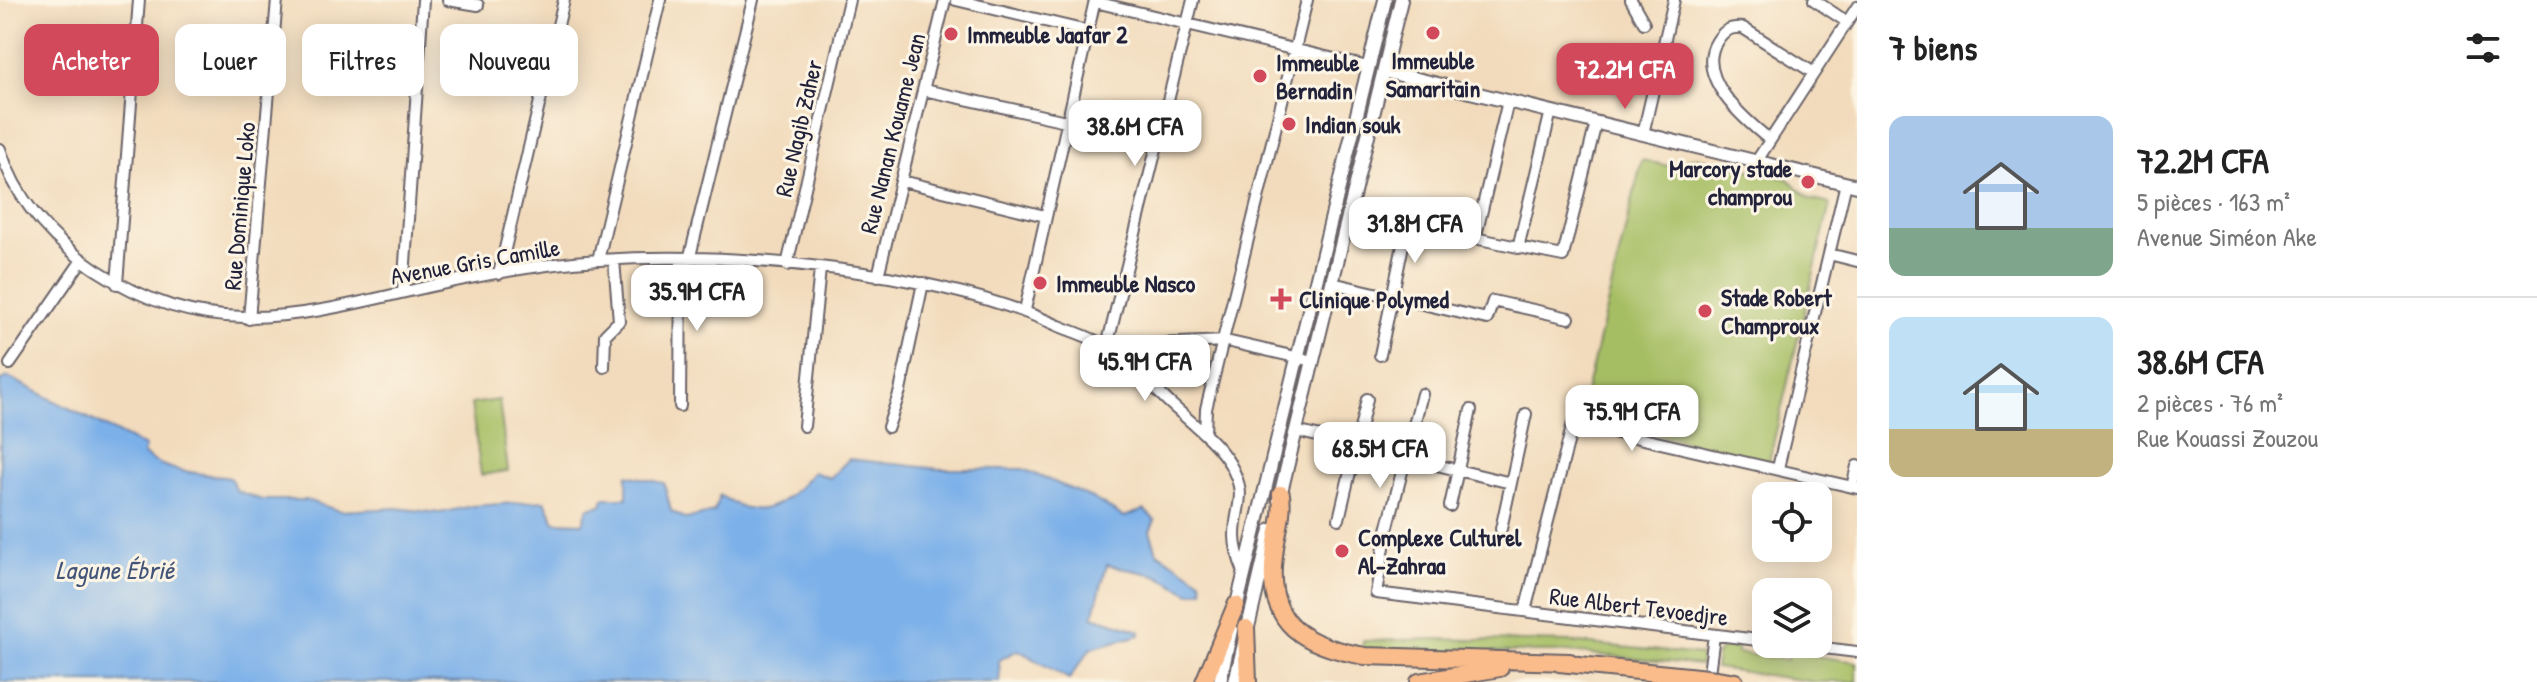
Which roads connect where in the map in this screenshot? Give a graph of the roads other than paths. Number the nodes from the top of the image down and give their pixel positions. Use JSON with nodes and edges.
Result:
{"nodes":[{"id":1,"x":139,"y":0,"type":"edge"},
{"id":2,"x":277,"y":0,"type":"edge"},
{"id":3,"x":423,"y":0,"type":"edge"},
{"id":4,"x":448,"y":0,"type":"edge"},
{"id":5,"x":564,"y":0,"type":"edge"},
{"id":6,"x":660,"y":0,"type":"edge"},
{"id":7,"x":753,"y":0,"type":"edge"},
{"id":8,"x":849,"y":0,"type":"edge"},
{"id":9,"x":945,"y":0,"type":"edge"},
{"id":10,"x":956,"y":0,"type":"edge"},
{"id":11,"x":1193,"y":0,"type":"edge"},
{"id":12,"x":1307,"y":0,"type":"edge"},
{"id":13,"x":1385,"y":0,"type":"edge"},
{"id":14,"x":1401,"y":0,"type":"edge"},
{"id":15,"x":1631,"y":0,"type":"edge"},
{"id":16,"x":1674,"y":0,"type":"edge"},
{"id":17,"x":1814,"y":0,"type":"edge"},
{"id":18,"x":1095,"y":1,"type":"edge"},
{"id":19,"x":478,"y":5,"type":"dead end"},
{"id":20,"x":1857,"y":7,"type":"edge"},
{"id":21,"x":1847,"y":22,"type":"junction"},
{"id":22,"x":1644,"y":23,"type":"dead end"},
{"id":23,"x":1187,"y":24,"type":"junction"},
{"id":24,"x":1087,"y":31,"type":"junction"},
{"id":25,"x":1295,"y":49,"type":"junction"},
{"id":26,"x":1368,"y":67,"type":"junction"},
{"id":27,"x":1384,"y":71,"type":"junction"},
{"id":28,"x":1814,"y":73,"type":"junction"},
{"id":29,"x":924,"y":90,"type":"junction"},
{"id":30,"x":1508,"y":101,"type":"junction"},
{"id":31,"x":1551,"y":111,"type":"junction"},
{"id":32,"x":1066,"y":121,"type":"junction"},
{"id":33,"x":1596,"y":123,"type":"junction"},
{"id":34,"x":1643,"y":134,"type":"junction"},
{"id":35,"x":1770,"y":140,"type":"junction"},
{"id":36,"x":0,"y":149,"type":"edge"},
{"id":37,"x":1756,"y":162,"type":"junction"},
{"id":38,"x":902,"y":181,"type":"junction"},
{"id":39,"x":1851,"y":185,"type":"edge"},
{"id":40,"x":1045,"y":216,"type":"junction"},
{"id":41,"x":1407,"y":226,"type":"dead end"},
{"id":42,"x":1518,"y":248,"type":"junction"},
{"id":43,"x":1829,"y":254,"type":"junction"},
{"id":44,"x":82,"y":260,"type":"junction"},
{"id":45,"x":598,"y":260,"type":"junction"},
{"id":46,"x":614,"y":260,"type":"junction"},
{"id":47,"x":685,"y":260,"type":"junction"},
{"id":48,"x":1857,"y":261,"type":"edge"},
{"id":49,"x":787,"y":265,"type":"junction"},
{"id":50,"x":820,"y":269,"type":"junction"},
{"id":51,"x":499,"y":274,"type":"junction"},
{"id":52,"x":878,"y":276,"type":"junction"},
{"id":53,"x":923,"y":283,"type":"junction"},
{"id":54,"x":1332,"y":283,"type":"junction"},
{"id":55,"x":117,"y":284,"type":"junction"},
{"id":56,"x":403,"y":292,"type":"junction"},
{"id":57,"x":1391,"y":296,"type":"junction"},
{"id":58,"x":1025,"y":310,"type":"junction"},
{"id":59,"x":1569,"y":318,"type":"dead end"},
{"id":60,"x":249,"y":319,"type":"junction"},
{"id":61,"x":1226,"y":341,"type":"junction"},
{"id":62,"x":1149,"y":344,"type":"junction"},
{"id":63,"x":1107,"y":346,"type":"junction"},
{"id":64,"x":1380,"y":355,"type":"dead end"},
{"id":65,"x":1296,"y":357,"type":"junction"},
{"id":66,"x":1313,"y":361,"type":"junction"},
{"id":67,"x":10,"y":364,"type":"dead end"},
{"id":68,"x":604,"y":367,"type":"dead end"},
{"id":69,"x":1142,"y":378,"type":"junction"},
{"id":70,"x":1422,"y":394,"type":"dead end"},
{"id":71,"x":1367,"y":399,"type":"dead end"},
{"id":72,"x":680,"y":406,"type":"dead end"},
{"id":73,"x":1206,"y":409,"type":"junction"},
{"id":74,"x":1471,"y":410,"type":"dead end"},
{"id":75,"x":1182,"y":414,"type":"junction"},
{"id":76,"x":1526,"y":414,"type":"dead end"},
{"id":77,"x":804,"y":426,"type":"dead end"},
{"id":78,"x":888,"y":427,"type":"dead end"},
{"id":79,"x":1296,"y":431,"type":"junction"},
{"id":80,"x":1205,"y":434,"type":"junction"},
{"id":81,"x":1356,"y":445,"type":"junction"},
{"id":82,"x":1405,"y":459,"type":"junction"},
{"id":83,"x":1857,"y":466,"type":"edge"},
{"id":84,"x":1778,"y":468,"type":"junction"},
{"id":85,"x":1457,"y":472,"type":"junction"},
{"id":86,"x":1511,"y":483,"type":"junction"},
{"id":87,"x":1854,"y":488,"type":"edge"},
{"id":88,"x":1281,"y":494,"type":"junction"},
{"id":89,"x":1450,"y":506,"type":"dead end"},
{"id":90,"x":1339,"y":519,"type":"dead end"},
{"id":91,"x":1501,"y":529,"type":"dead end"},
{"id":92,"x":1244,"y":572,"type":"junction"},
{"id":93,"x":1236,"y":605,"type":"junction"},
{"id":94,"x":1525,"y":611,"type":"junction"},
{"id":95,"x":1246,"y":628,"type":"junction"},
{"id":96,"x":1714,"y":635,"type":"junction"},
{"id":97,"x":1752,"y":639,"type":"edge"},
{"id":98,"x":1832,"y":649,"type":"edge"},
{"id":99,"x":1857,"y":652,"type":"edge"},
{"id":100,"x":1570,"y":662,"type":"junction"},
{"id":101,"x":1712,"y":681,"type":"edge"},
{"id":102,"x":1204,"y":682,"type":"edge"},
{"id":103,"x":1220,"y":682,"type":"edge"},
{"id":104,"x":1235,"y":682,"type":"edge"},
{"id":105,"x":1248,"y":682,"type":"edge"},
{"id":106,"x":1419,"y":682,"type":"edge"},
{"id":107,"x":1735,"y":682,"type":"edge"}],
"edges":[{"from":1,"to":55,"type":"street"},
{"from":2,"to":60,"type":"street","name":"Rue Dominique Loko"},
{"from":3,"to":56,"type":"street"},
{"from":4,"to":19,"type":"street"},
{"from":5,"to":51,"type":"street"},
{"from":6,"to":45,"type":"street"},
{"from":7,"to":47,"type":"street"},
{"from":8,"to":49,"type":"street","name":"Rue Nagib Zaher"},
{"from":9,"to":29,"type":"street","name":"Rue Nanan Kouame Jean"},
{"from":10,"to":24,"type":"street"},
{"from":11,"to":23,"type":"street"},
{"from":12,"to":25,"type":"street"},
{"from":13,"to":26,"type":"street"},
{"from":14,"to":27,"type":"street"},
{"from":15,"to":22,"type":"street"},
{"from":16,"to":34,"type":"street"},
{"from":17,"to":21,"type":"street"},
{"from":18,"to":23,"type":"street"},
{"from":18,"to":24,"type":"street"},
{"from":20,"to":21,"type":"street"},
{"from":21,"to":28,"type":"street"},
{"from":23,"to":25,"type":"street"},
{"from":23,"to":63,"type":"street"},
{"from":24,"to":32,"type":"street"},
{"from":25,"to":26,"type":"street"},
{"from":25,"to":61,"type":"street"},
{"from":26,"to":65,"type":"street"},
{"from":27,"to":30,"type":"street"},
{"from":27,"to":54,"type":"street"},
{"from":28,"to":35,"type":"street"},
{"from":28,"to":35,"type":"street"},
{"from":29,"to":32,"type":"street"},
{"from":29,"to":38,"type":"street","name":"Rue Nanan Kouame Jean"},
{"from":30,"to":31,"type":"street"},
{"from":30,"to":42,"type":"street"},
{"from":31,"to":33,"type":"street"},
{"from":31,"to":42,"type":"street"},
{"from":32,"to":40,"type":"street"},
{"from":33,"to":34,"type":"street"},
{"from":33,"to":42,"type":"street"},
{"from":34,"to":37,"type":"street"},
{"from":35,"to":37,"type":"street"},
{"from":36,"to":44,"type":"street","name":"Avenue Gris Camille"},
{"from":37,"to":39,"type":"street"},
{"from":38,"to":40,"type":"street"},
{"from":38,"to":52,"type":"street","name":"Rue Nanan Kouame Jean"},
{"from":39,"to":43,"type":"street"},
{"from":40,"to":58,"type":"street"},
{"from":41,"to":57,"type":"street"},
{"from":43,"to":48,"type":"street"},
{"from":43,"to":84,"type":"street"},
{"from":44,"to":55,"type":"street","name":"Avenue Gris Camille"},
{"from":44,"to":67,"type":"street"},
{"from":45,"to":46,"type":"street","name":"Avenue Gris Camille"},
{"from":45,"to":51,"type":"street","name":"Avenue Gris Camille"},
{"from":46,"to":47,"type":"street","name":"Avenue Gris Camille"},
{"from":46,"to":68,"type":"street"},
{"from":47,"to":49,"type":"street","name":"Avenue Gris Camille"},
{"from":47,"to":72,"type":"street"},
{"from":49,"to":50,"type":"street","name":"Avenue Gris Camille"},
{"from":50,"to":52,"type":"street","name":"Avenue Gris Camille"},
{"from":50,"to":77,"type":"street"},
{"from":51,"to":56,"type":"street","name":"Avenue Gris Camille"},
{"from":52,"to":53,"type":"street","name":"Avenue Gris Camille"},
{"from":53,"to":58,"type":"street","name":"Avenue Gris Camille"},
{"from":53,"to":78,"type":"street"},
{"from":54,"to":57,"type":"street"},
{"from":54,"to":66,"type":"street"},
{"from":55,"to":60,"type":"street","name":"Avenue Gris Camille"},
{"from":56,"to":60,"type":"street","name":"Avenue Gris Camille"},
{"from":57,"to":59,"type":"street"},
{"from":57,"to":64,"type":"street"},
{"from":58,"to":63,"type":"street","name":"Avenue Gris Camille"},
{"from":61,"to":62,"type":"street"},
{"from":61,"to":65,"type":"street"},
{"from":61,"to":73,"type":"street"},
{"from":62,"to":63,"type":"street"},
{"from":62,"to":69,"type":"street"},
{"from":63,"to":69,"type":"street","name":"Avenue Gris Camille"},
{"from":65,"to":66,"type":"street"},
{"from":65,"to":92,"type":"street"},
{"from":66,"to":79,"type":"street"},
{"from":69,"to":75,"type":"street","name":"Avenue Gris Camille"},
{"from":70,"to":82,"type":"street","name":"Rue Albert Tevoedjre"},
{"from":71,"to":81,"type":"street"},
{"from":73,"to":75,"type":"street"},
{"from":73,"to":80,"type":"street"},
{"from":74,"to":85,"type":"street"},
{"from":75,"to":80,"type":"street","name":"Avenue Gris Camille"},
{"from":76,"to":86,"type":"street"},
{"from":79,"to":81,"type":"street"},
{"from":79,"to":88,"type":"street"},
{"from":80,"to":92,"type":"street","name":"Avenue Gris Camille"},
{"from":81,"to":82,"type":"street"},
{"from":81,"to":90,"type":"street"},
{"from":82,"to":85,"type":"street"},
{"from":82,"to":94,"type":"street","name":"Rue Albert Tevoedjre"},
{"from":83,"to":87,"type":"street"},
{"from":84,"to":87,"type":"street"},
{"from":84,"to":94,"type":"street"},
{"from":85,"to":86,"type":"street"},
{"from":85,"to":89,"type":"street"},
{"from":86,"to":91,"type":"street"},
{"from":88,"to":95,"type":"street"},
{"from":88,"to":100,"type":"highway"},
{"from":92,"to":93,"type":"street"},
{"from":93,"to":102,"type":"highway"},
{"from":93,"to":103,"type":"street"},
{"from":94,"to":96,"type":"street","name":"Rue Albert Tevoedjre"},
{"from":95,"to":104,"type":"street"},
{"from":95,"to":105,"type":"highway"},
{"from":96,"to":97,"type":"street","name":"Rue Albert Tevoedjre"},
{"from":96,"to":101,"type":"street"},
{"from":98,"to":99,"type":"street"},
{"from":100,"to":101,"type":"highway","bridge":true},
{"from":100,"to":106,"type":"highway"},
{"from":101,"to":107,"type":"highway"}]}
